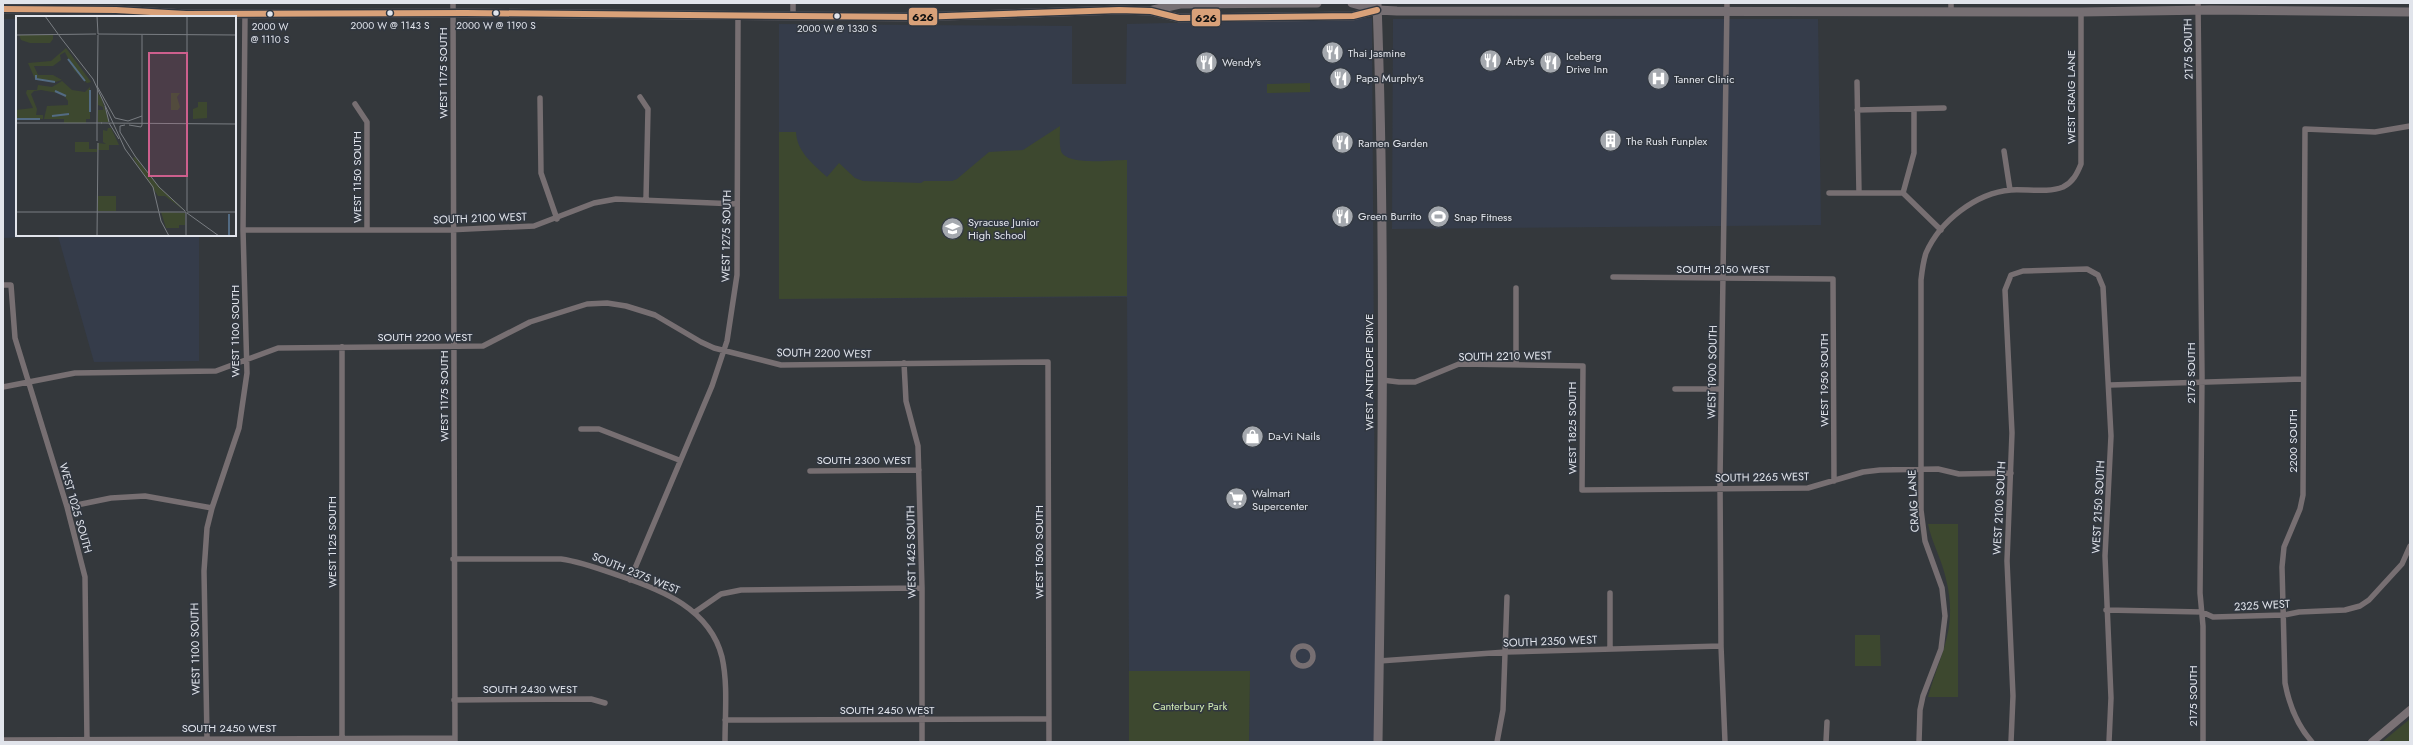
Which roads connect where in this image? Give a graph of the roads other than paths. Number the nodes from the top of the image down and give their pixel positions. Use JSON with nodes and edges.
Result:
{"nodes":[{"id":1,"x":453,"y":3,"type":"edge"},
{"id":2,"x":793,"y":3,"type":"edge"},
{"id":3,"x":1317,"y":3,"type":"edge"},
{"id":4,"x":1352,"y":3,"type":"edge"},
{"id":5,"x":1377,"y":6,"type":"edge"},
{"id":6,"x":2198,"y":6,"type":"edge"},
{"id":7,"x":1727,"y":7,"type":"edge"},
{"id":8,"x":1951,"y":7,"type":"edge"},
{"id":9,"x":2342,"y":7,"type":"edge"},
{"id":10,"x":3,"y":9,"type":"edge"},
{"id":11,"x":1151,"y":11,"type":"junction"},
{"id":12,"x":2081,"y":12,"type":"junction"},
{"id":13,"x":2410,"y":12,"type":"edge"},
{"id":14,"x":453,"y":13,"type":"junction"},
{"id":15,"x":245,"y":14,"type":"junction"},
{"id":16,"x":793,"y":16,"type":"junction"},
{"id":17,"x":738,"y":17,"type":"junction"},
{"id":18,"x":1857,"y":82,"type":"dead end"},
{"id":19,"x":640,"y":97,"type":"dead end"},
{"id":20,"x":540,"y":98,"type":"dead end"},
{"id":21,"x":355,"y":104,"type":"dead end"},
{"id":22,"x":1944,"y":108,"type":"dead end"},
{"id":23,"x":1914,"y":109,"type":"junction"},
{"id":24,"x":1857,"y":110,"type":"junction"},
{"id":25,"x":2410,"y":126,"type":"edge"},
{"id":26,"x":2004,"y":151,"type":"dead end"},
{"id":27,"x":2010,"y":190,"type":"junction"},
{"id":28,"x":1829,"y":193,"type":"dead end"},
{"id":29,"x":1859,"y":193,"type":"junction"},
{"id":30,"x":1903,"y":193,"type":"junction"},
{"id":31,"x":646,"y":199,"type":"junction"},
{"id":32,"x":737,"y":204,"type":"junction"},
{"id":33,"x":557,"y":219,"type":"junction"},
{"id":34,"x":453,"y":229,"type":"junction"},
{"id":35,"x":243,"y":230,"type":"junction"},
{"id":36,"x":368,"y":230,"type":"junction"},
{"id":37,"x":1941,"y":230,"type":"junction"},
{"id":38,"x":2011,"y":275,"type":"joint"},
{"id":39,"x":1613,"y":277,"type":"dead end"},
{"id":40,"x":1833,"y":279,"type":"joint"},
{"id":41,"x":1724,"y":280,"type":"junction"},
{"id":42,"x":3,"y":285,"type":"edge"},
{"id":43,"x":1516,"y":288,"type":"dead end"},
{"id":44,"x":342,"y":347,"type":"junction"},
{"id":45,"x":454,"y":347,"type":"junction"},
{"id":46,"x":724,"y":351,"type":"junction"},
{"id":47,"x":246,"y":361,"type":"junction"},
{"id":48,"x":1048,"y":362,"type":"joint"},
{"id":49,"x":904,"y":363,"type":"junction"},
{"id":50,"x":1516,"y":364,"type":"junction"},
{"id":51,"x":1583,"y":366,"type":"joint"},
{"id":52,"x":2303,"y":379,"type":"junction"},
{"id":53,"x":1382,"y":380,"type":"junction"},
{"id":54,"x":28,"y":381,"type":"junction"},
{"id":55,"x":2202,"y":381,"type":"junction"},
{"id":56,"x":2110,"y":385,"type":"junction"},
{"id":57,"x":3,"y":387,"type":"edge"},
{"id":58,"x":1675,"y":389,"type":"dead end"},
{"id":59,"x":1721,"y":389,"type":"junction"},
{"id":60,"x":581,"y":429,"type":"dead end"},
{"id":61,"x":679,"y":460,"type":"junction"},
{"id":62,"x":919,"y":470,"type":"junction"},
{"id":63,"x":1921,"y":470,"type":"junction"},
{"id":64,"x":810,"y":471,"type":"dead end"},
{"id":65,"x":2011,"y":473,"type":"junction"},
{"id":66,"x":1834,"y":481,"type":"junction"},
{"id":67,"x":1720,"y":488,"type":"junction"},
{"id":68,"x":1582,"y":490,"type":"joint"},
{"id":69,"x":67,"y":507,"type":"junction"},
{"id":70,"x":212,"y":508,"type":"junction"},
{"id":71,"x":2410,"y":546,"type":"edge"},
{"id":72,"x":453,"y":558,"type":"junction"},
{"id":73,"x":630,"y":580,"type":"junction"},
{"id":74,"x":922,"y":588,"type":"junction"},
{"id":75,"x":1610,"y":593,"type":"dead end"},
{"id":76,"x":1507,"y":597,"type":"dead end"},
{"id":77,"x":2106,"y":610,"type":"junction"},
{"id":78,"x":695,"y":612,"type":"junction"},
{"id":79,"x":2202,"y":612,"type":"junction"},
{"id":80,"x":2284,"y":615,"type":"junction"},
{"id":81,"x":1721,"y":646,"type":"junction"},
{"id":82,"x":1610,"y":649,"type":"junction"},
{"id":83,"x":1506,"y":652,"type":"junction"},
{"id":84,"x":1379,"y":661,"type":"junction"},
{"id":85,"x":454,"y":700,"type":"junction"},
{"id":86,"x":605,"y":703,"type":"dead end"},
{"id":87,"x":2410,"y":710,"type":"edge"},
{"id":88,"x":1049,"y":719,"type":"junction"},
{"id":89,"x":725,"y":720,"type":"junction"},
{"id":90,"x":922,"y":720,"type":"junction"},
{"id":91,"x":1826,"y":722,"type":"dead end"},
{"id":92,"x":207,"y":738,"type":"junction"},
{"id":93,"x":342,"y":738,"type":"junction"},
{"id":94,"x":3,"y":740,"type":"edge"},
{"id":95,"x":87,"y":740,"type":"edge"},
{"id":96,"x":454,"y":740,"type":"edge"},
{"id":97,"x":725,"y":742,"type":"edge"},
{"id":98,"x":922,"y":742,"type":"edge"},
{"id":99,"x":1049,"y":742,"type":"edge"},
{"id":100,"x":1378,"y":742,"type":"edge"},
{"id":101,"x":1498,"y":742,"type":"edge"},
{"id":102,"x":1725,"y":742,"type":"edge"},
{"id":103,"x":1826,"y":742,"type":"edge"},
{"id":104,"x":1919,"y":742,"type":"edge"},
{"id":105,"x":2011,"y":742,"type":"edge"},
{"id":106,"x":2109,"y":742,"type":"edge"},
{"id":107,"x":2203,"y":742,"type":"edge"},
{"id":108,"x":2312,"y":742,"type":"edge"},
{"id":109,"x":2372,"y":742,"type":"edge"}],
"edges":[{"from":1,"to":14,"type":"street","name":"WEST 1175 SOUTH"},
{"from":2,"to":16,"type":"street"},
{"from":3,"to":11,"type":"main road"},
{"from":4,"to":5,"type":"main road"},
{"from":5,"to":7,"type":"main road"},
{"from":5,"to":11,"type":"main road"},
{"from":5,"to":53,"type":"main road","name":"WEST ANTELOPE DRIVE"},
{"from":6,"to":9,"type":"main road"},
{"from":6,"to":12,"type":"main road"},
{"from":6,"to":55,"type":"street","name":"2175 SOUTH"},
{"from":7,"to":8,"type":"main road"},
{"from":7,"to":41,"type":"street","name":"WEST 1900 SOUTH"},
{"from":8,"to":12,"type":"main road"},
{"from":9,"to":13,"type":"main road"},
{"from":10,"to":15,"type":"main road"},
{"from":11,"to":16,"type":"main road"},
{"from":12,"to":27,"type":"street","name":"WEST CRAIG LANE"},
{"from":14,"to":15,"type":"main road"},
{"from":14,"to":17,"type":"main road"},
{"from":14,"to":34,"type":"street","name":"WEST 1175 SOUTH"},
{"from":15,"to":35,"type":"street","name":"WEST 1100 SOUTH"},
{"from":16,"to":17,"type":"main road"},
{"from":17,"to":32,"type":"street","name":"WEST 1275 SOUTH"},
{"from":18,"to":24,"type":"street"},
{"from":19,"to":31,"type":"street"},
{"from":20,"to":33,"type":"street"},
{"from":21,"to":36,"type":"street","name":"WEST 1150 SOUTH"},
{"from":22,"to":23,"type":"street"},
{"from":23,"to":24,"type":"street"},
{"from":23,"to":30,"type":"street"},
{"from":24,"to":29,"type":"street"},
{"from":25,"to":52,"type":"street","name":"2200 SOUTH"},
{"from":26,"to":27,"type":"street"},
{"from":27,"to":37,"type":"street"},
{"from":28,"to":29,"type":"street"},
{"from":29,"to":30,"type":"street"},
{"from":30,"to":37,"type":"street"},
{"from":31,"to":32,"type":"street","name":"SOUTH 2100 WEST"},
{"from":31,"to":33,"type":"street","name":"SOUTH 2100 WEST"},
{"from":32,"to":46,"type":"street","name":"WEST 1275 SOUTH"},
{"from":33,"to":34,"type":"street","name":"SOUTH 2100 WEST"},
{"from":34,"to":36,"type":"street","name":"SOUTH 2100 WEST"},
{"from":34,"to":45,"type":"street","name":"WEST 1175 SOUTH"},
{"from":35,"to":36,"type":"street","name":"SOUTH 2100 WEST"},
{"from":35,"to":47,"type":"street","name":"WEST 1100 SOUTH"},
{"from":37,"to":63,"type":"street","name":"CRAIG LANE"},
{"from":38,"to":56,"type":"street","name":"WEST 2150 SOUTH"},
{"from":38,"to":65,"type":"street","name":"WEST 2100 SOUTH"},
{"from":39,"to":41,"type":"street","name":"SOUTH 2150 WEST"},
{"from":40,"to":41,"type":"street","name":"SOUTH 2150 WEST"},
{"from":40,"to":66,"type":"street","name":"WEST 1950 SOUTH"},
{"from":41,"to":59,"type":"street","name":"WEST 1900 SOUTH"},
{"from":42,"to":54,"type":"street","name":"WEST 1025 SOUTH"},
{"from":43,"to":50,"type":"street"},
{"from":44,"to":45,"type":"street","name":"SOUTH 2200 WEST"},
{"from":44,"to":47,"type":"street","name":"SOUTH 2200 WEST"},
{"from":44,"to":93,"type":"street","name":"WEST 1125 SOUTH"},
{"from":45,"to":46,"type":"street","name":"SOUTH 2200 WEST"},
{"from":45,"to":72,"type":"street","name":"WEST 1175 SOUTH"},
{"from":46,"to":49,"type":"street","name":"SOUTH 2200 WEST"},
{"from":46,"to":61,"type":"street","name":"WEST 1275 SOUTH"},
{"from":47,"to":54,"type":"street","name":"SOUTH 2200 WEST"},
{"from":47,"to":70,"type":"street","name":"WEST 1100 SOUTH"},
{"from":48,"to":49,"type":"street","name":"SOUTH 2200 WEST"},
{"from":48,"to":88,"type":"street","name":"WEST 1500 SOUTH"},
{"from":49,"to":62,"type":"street","name":"WEST 1425 SOUTH"},
{"from":50,"to":51,"type":"street","name":"SOUTH 2210 WEST"},
{"from":50,"to":53,"type":"street","name":"SOUTH 2210 WEST"},
{"from":51,"to":68,"type":"street","name":"WEST 1825 SOUTH"},
{"from":52,"to":55,"type":"street"},
{"from":52,"to":80,"type":"street","name":"2200 SOUTH"},
{"from":53,"to":84,"type":"main road","name":"WEST ANTELOPE DRIVE"},
{"from":54,"to":57,"type":"street","name":"SOUTH 2200 WEST"},
{"from":54,"to":69,"type":"street","name":"WEST 1025 SOUTH"},
{"from":55,"to":56,"type":"street"},
{"from":55,"to":79,"type":"street","name":"2175 SOUTH"},
{"from":56,"to":77,"type":"street","name":"WEST 2150 SOUTH"},
{"from":58,"to":59,"type":"street"},
{"from":59,"to":67,"type":"street","name":"WEST 1900 SOUTH"},
{"from":60,"to":61,"type":"street"},
{"from":61,"to":73,"type":"street","name":"WEST 1275 SOUTH"},
{"from":62,"to":64,"type":"street","name":"SOUTH 2300 WEST"},
{"from":62,"to":74,"type":"street","name":"WEST 1425 SOUTH"},
{"from":63,"to":65,"type":"street","name":"SOUTH 2265 WEST"},
{"from":63,"to":66,"type":"street","name":"SOUTH 2265 WEST"},
{"from":63,"to":104,"type":"street","name":"CRAIG LANE"},
{"from":65,"to":105,"type":"street","name":"WEST 2100 SOUTH"},
{"from":66,"to":67,"type":"street","name":"SOUTH 2265 WEST"},
{"from":67,"to":68,"type":"street","name":"SOUTH 2265 WEST"},
{"from":67,"to":81,"type":"street","name":"WEST 1900 SOUTH"},
{"from":69,"to":70,"type":"street"},
{"from":69,"to":95,"type":"street","name":"WEST 1025 SOUTH"},
{"from":70,"to":92,"type":"street","name":"WEST 1100 SOUTH"},
{"from":71,"to":80,"type":"street","name":"2325 WEST"},
{"from":72,"to":73,"type":"street","name":"SOUTH 2375 WEST"},
{"from":72,"to":85,"type":"street","name":"WEST 1175 SOUTH"},
{"from":73,"to":78,"type":"street","name":"SOUTH 2375 WEST"},
{"from":74,"to":78,"type":"street"},
{"from":74,"to":90,"type":"street","name":"WEST 1425 SOUTH"},
{"from":75,"to":82,"type":"street"},
{"from":76,"to":83,"type":"street"},
{"from":77,"to":79,"type":"street","name":"2325 WEST"},
{"from":77,"to":106,"type":"street","name":"WEST 2150 SOUTH"},
{"from":78,"to":89,"type":"street","name":"SOUTH 2375 WEST"},
{"from":79,"to":80,"type":"street","name":"2325 WEST"},
{"from":79,"to":107,"type":"street","name":"2175 SOUTH"},
{"from":80,"to":108,"type":"street","name":"2200 SOUTH"},
{"from":81,"to":82,"type":"street","name":"SOUTH 2350 WEST"},
{"from":81,"to":102,"type":"street","name":"WEST 1900 SOUTH"},
{"from":82,"to":83,"type":"street","name":"SOUTH 2350 WEST"},
{"from":83,"to":84,"type":"street","name":"SOUTH 2350 WEST"},
{"from":83,"to":101,"type":"street"},
{"from":84,"to":100,"type":"main road","name":"WEST ANTELOPE DRIVE"},
{"from":85,"to":86,"type":"street","name":"SOUTH 2430 WEST"},
{"from":85,"to":96,"type":"street","name":"WEST 1175 SOUTH"},
{"from":87,"to":109,"type":"street"},
{"from":88,"to":90,"type":"street","name":"SOUTH 2450 WEST"},
{"from":88,"to":99,"type":"street","name":"WEST 1500 SOUTH"},
{"from":89,"to":90,"type":"street","name":"SOUTH 2450 WEST"},
{"from":89,"to":97,"type":"street","name":"SOUTH 2375 WEST"},
{"from":90,"to":98,"type":"street","name":"WEST 1425 SOUTH"},
{"from":91,"to":103,"type":"street"},
{"from":92,"to":93,"type":"street","name":"SOUTH 2450 WEST"},
{"from":92,"to":95,"type":"street","name":"SOUTH 2450 WEST"},
{"from":93,"to":96,"type":"street","name":"SOUTH 2450 WEST"},
{"from":94,"to":95,"type":"street","name":"SOUTH 2450 WEST"}]}
